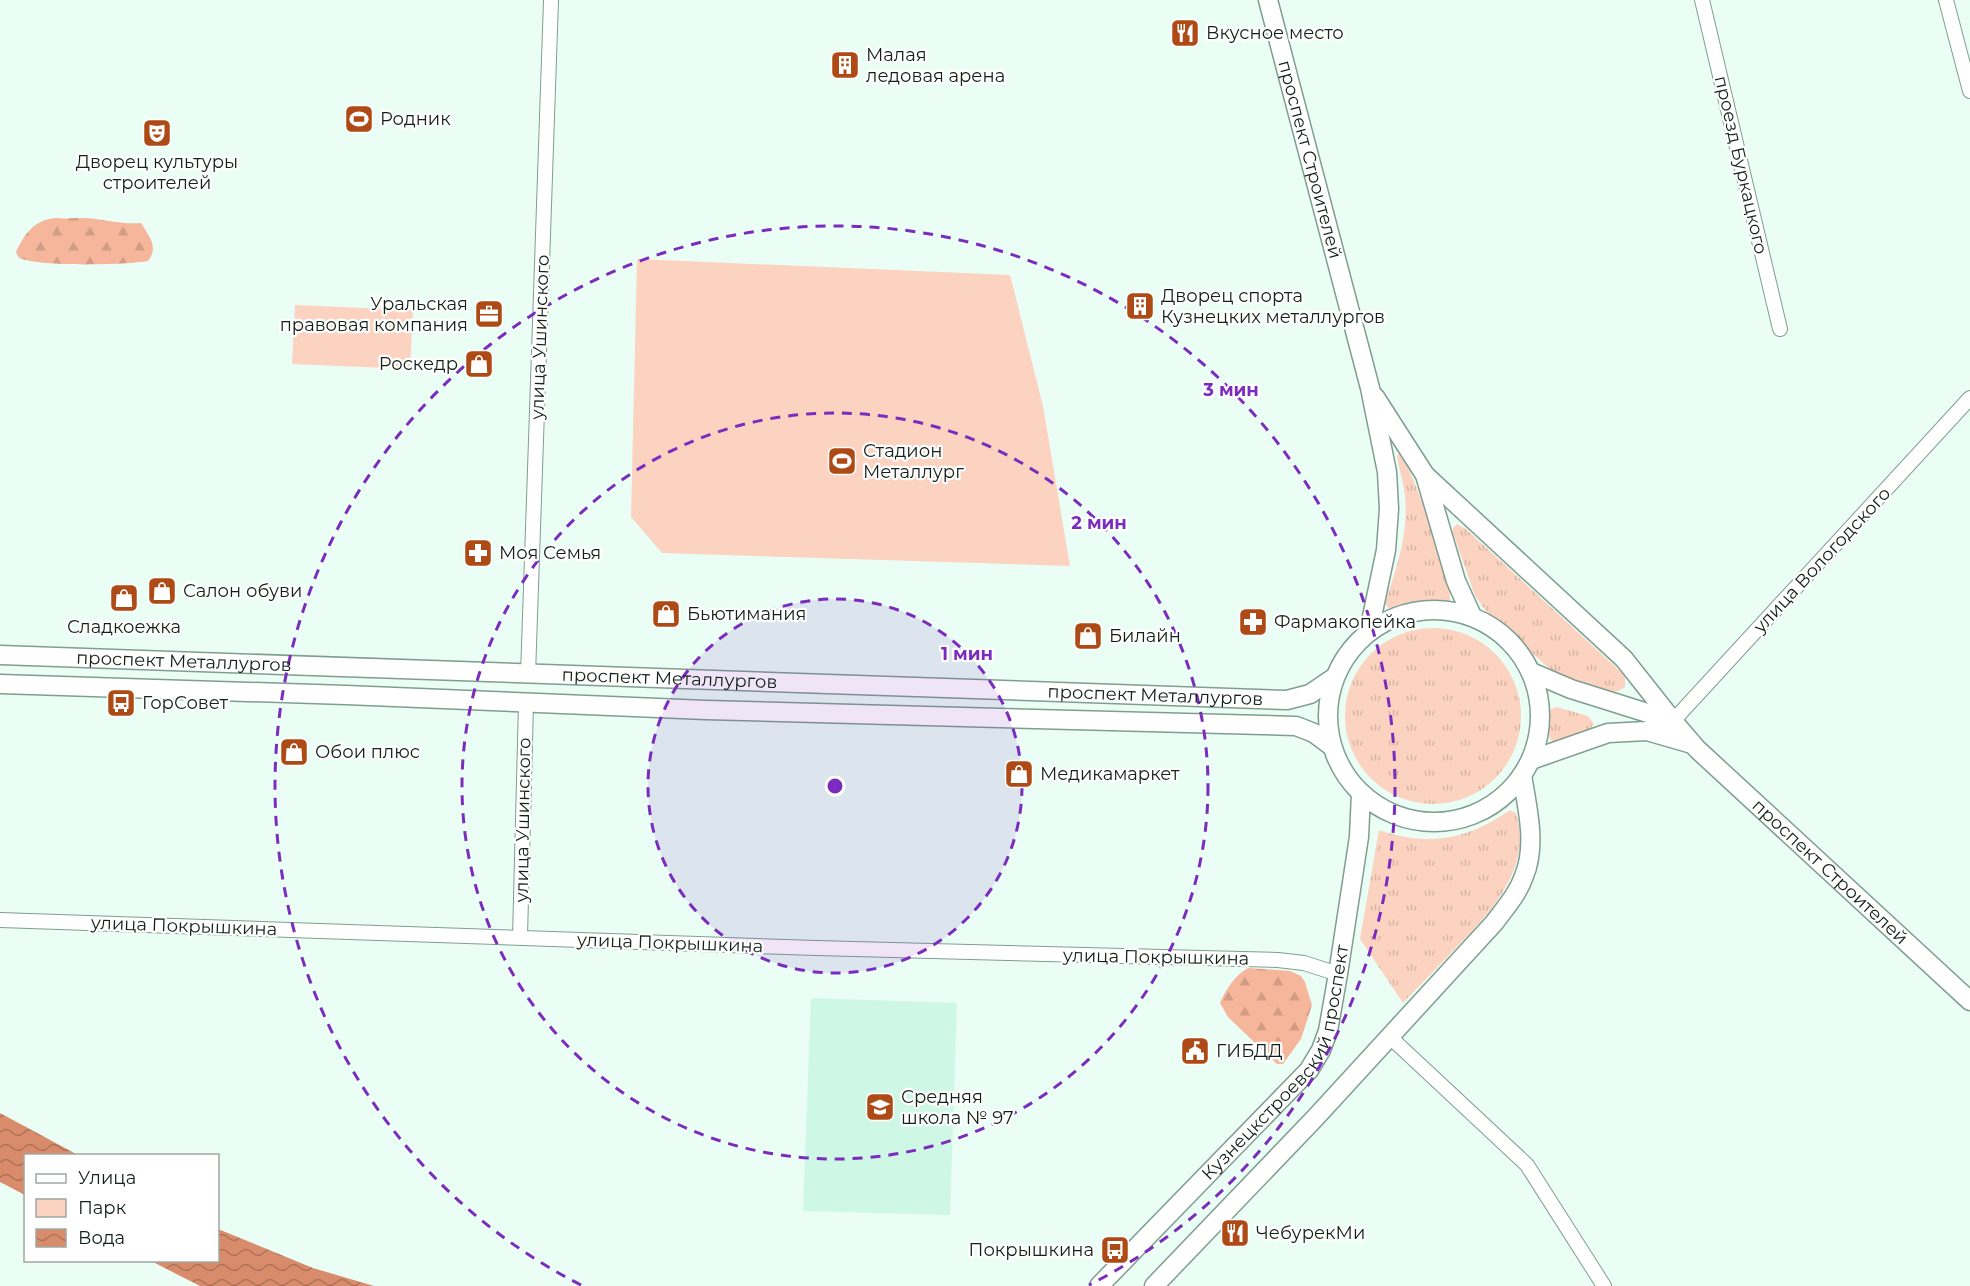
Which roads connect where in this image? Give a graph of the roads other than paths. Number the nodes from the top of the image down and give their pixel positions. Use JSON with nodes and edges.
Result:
{"nodes":[{"id":1,"x":550,"y":0,"type":"edge"},
{"id":2,"x":1268,"y":0,"type":"edge"},
{"id":3,"x":1702,"y":0,"type":"edge"},
{"id":4,"x":1947,"y":0,"type":"edge"},
{"id":5,"x":1970,"y":91,"type":"edge"},
{"id":6,"x":1780,"y":329,"type":"dead end"},
{"id":7,"x":1370,"y":388,"type":"junction"},
{"id":8,"x":1969,"y":402,"type":"edge"},
{"id":9,"x":1425,"y":475,"type":"junction"},
{"id":10,"x":1472,"y":616,"type":"junction"},
{"id":11,"x":1369,"y":631,"type":"junction"},
{"id":12,"x":0,"y":655,"type":"edge"},
{"id":13,"x":1531,"y":672,"type":"junction"},
{"id":14,"x":528,"y":675,"type":"junction"},
{"id":15,"x":1335,"y":677,"type":"junction"},
{"id":16,"x":0,"y":684,"type":"edge"},
{"id":17,"x":526,"y":703,"type":"junction"},
{"id":18,"x":1673,"y":721,"type":"junction"},
{"id":19,"x":1692,"y":744,"type":"junction"},
{"id":20,"x":1330,"y":745,"type":"junction"},
{"id":21,"x":1526,"y":768,"type":"junction"},
{"id":22,"x":1360,"y":793,"type":"junction"},
{"id":23,"x":0,"y":920,"type":"edge"},
{"id":24,"x":520,"y":937,"type":"junction"},
{"id":25,"x":1338,"y":974,"type":"junction"},
{"id":26,"x":1970,"y":1001,"type":"edge"},
{"id":27,"x":1390,"y":1037,"type":"junction"},
{"id":28,"x":1100,"y":1286,"type":"edge"},
{"id":29,"x":1154,"y":1286,"type":"edge"},
{"id":30,"x":1604,"y":1286,"type":"edge"}],
"edges":[{"from":1,"to":14,"type":"street","name":"улица Ушинского"},
{"from":2,"to":7,"type":"main road","name":"проспект Строителей"},
{"from":3,"to":6,"type":"street","name":"проезд Буркацкого"},
{"from":4,"to":5,"type":"street"},
{"from":7,"to":9,"type":"main road"},
{"from":7,"to":11,"type":"main road"},
{"from":8,"to":18,"type":"street","name":"улица Вологодского"},
{"from":9,"to":10,"type":"main road"},
{"from":9,"to":18,"type":"main road","name":"проспект Строителей"},
{"from":10,"to":11,"type":"main road"},
{"from":10,"to":13,"type":"main road"},
{"from":11,"to":15,"type":"main road"},
{"from":12,"to":14,"type":"main road","name":"проспект Металлургов"},
{"from":13,"to":18,"type":"main road"},
{"from":13,"to":21,"type":"main road"},
{"from":14,"to":15,"type":"main road","name":"проспект Металлургов"},
{"from":15,"to":20,"type":"main road"},
{"from":16,"to":17,"type":"main road","name":"проспект Металлургов"},
{"from":17,"to":20,"type":"main road","name":"проспект Металлургов"},
{"from":17,"to":24,"type":"street","name":"улица Ушинского"},
{"from":18,"to":19,"type":"main road","name":"проспект Строителей"},
{"from":19,"to":21,"type":"main road"},
{"from":19,"to":26,"type":"main road","name":"проспект Строителей"},
{"from":20,"to":22,"type":"main road"},
{"from":21,"to":22,"type":"main road"},
{"from":21,"to":27,"type":"main road"},
{"from":22,"to":25,"type":"main road","name":"Кузнецкстроевский проспект"},
{"from":23,"to":24,"type":"street","name":"улица Покрышкина"},
{"from":24,"to":25,"type":"street","name":"улица Покрышкина"},
{"from":25,"to":28,"type":"main road","name":"Кузнецкстроевский проспект"},
{"from":27,"to":29,"type":"main road"},
{"from":27,"to":30,"type":"street"}]}
